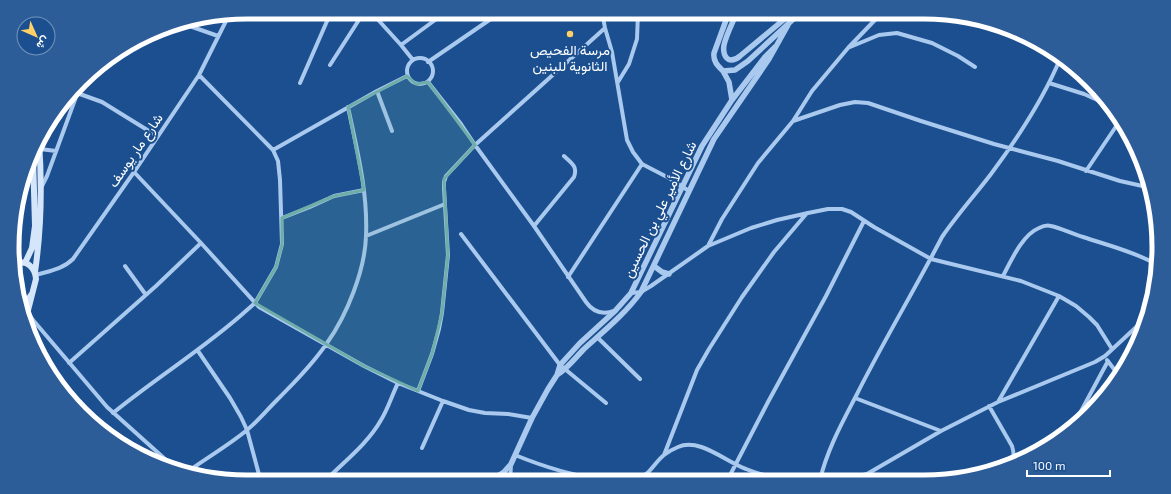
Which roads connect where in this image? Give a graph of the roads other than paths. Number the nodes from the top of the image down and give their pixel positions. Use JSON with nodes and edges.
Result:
{"nodes":[{"id":1,"x":328,"y":19,"type":"edge"},
{"id":2,"x":360,"y":19,"type":"edge"},
{"id":3,"x":377,"y":19,"type":"edge"},
{"id":4,"x":436,"y":19,"type":"edge"},
{"id":5,"x":491,"y":19,"type":"edge"},
{"id":6,"x":603,"y":19,"type":"edge"},
{"id":7,"x":638,"y":19,"type":"edge"},
{"id":8,"x":726,"y":19,"type":"edge"},
{"id":9,"x":734,"y":19,"type":"edge"},
{"id":10,"x":789,"y":19,"type":"edge"},
{"id":11,"x":791,"y":19,"type":"edge"},
{"id":12,"x":876,"y":19,"type":"edge"},
{"id":13,"x":227,"y":20,"type":"edge"},
{"id":14,"x":787,"y":22,"type":"junction"},
{"id":15,"x":190,"y":26,"type":"edge"},
{"id":16,"x":605,"y":28,"type":"junction"},
{"id":17,"x":218,"y":36,"type":"junction"},
{"id":18,"x":401,"y":45,"type":"junction"},
{"id":19,"x":775,"y":47,"type":"junction"},
{"id":20,"x":848,"y":48,"type":"junction"},
{"id":21,"x":413,"y":60,"type":"junction"},
{"id":22,"x":428,"y":62,"type":"junction"},
{"id":23,"x":1058,"y":63,"type":"edge"},
{"id":24,"x":330,"y":65,"type":"dead end"},
{"id":25,"x":975,"y":67,"type":"dead end"},
{"id":26,"x":723,"y":71,"type":"junction"},
{"id":27,"x":199,"y":75,"type":"junction"},
{"id":28,"x":408,"y":76,"type":"junction"},
{"id":29,"x":428,"y":82,"type":"junction"},
{"id":30,"x":618,"y":82,"type":"junction"},
{"id":31,"x":300,"y":83,"type":"dead end"},
{"id":32,"x":1049,"y":83,"type":"junction"},
{"id":33,"x":377,"y":91,"type":"junction"},
{"id":34,"x":80,"y":93,"type":"edge"},
{"id":35,"x":75,"y":98,"type":"edge"},
{"id":36,"x":732,"y":100,"type":"junction"},
{"id":37,"x":1098,"y":100,"type":"edge"},
{"id":38,"x":348,"y":107,"type":"junction"},
{"id":39,"x":793,"y":121,"type":"junction"},
{"id":40,"x":1117,"y":125,"type":"edge"},
{"id":41,"x":392,"y":131,"type":"dead end"},
{"id":42,"x":157,"y":136,"type":"junction"},
{"id":43,"x":475,"y":145,"type":"junction"},
{"id":44,"x":1010,"y":148,"type":"junction"},
{"id":45,"x":41,"y":149,"type":"edge"},
{"id":46,"x":273,"y":150,"type":"junction"},
{"id":47,"x":56,"y":151,"type":"junction"},
{"id":48,"x":40,"y":152,"type":"edge"},
{"id":49,"x":564,"y":156,"type":"dead end"},
{"id":50,"x":642,"y":164,"type":"junction"},
{"id":51,"x":33,"y":168,"type":"edge"},
{"id":52,"x":1086,"y":171,"type":"junction"},
{"id":53,"x":134,"y":172,"type":"junction"},
{"id":54,"x":1143,"y":186,"type":"edge"},
{"id":55,"x":682,"y":187,"type":"junction"},
{"id":56,"x":40,"y":190,"type":"junction"},
{"id":57,"x":364,"y":190,"type":"junction"},
{"id":58,"x":689,"y":191,"type":"junction"},
{"id":59,"x":445,"y":204,"type":"junction"},
{"id":60,"x":808,"y":213,"type":"junction"},
{"id":61,"x":282,"y":218,"type":"junction"},
{"id":62,"x":864,"y":221,"type":"junction"},
{"id":63,"x":534,"y":226,"type":"junction"},
{"id":64,"x":461,"y":234,"type":"dead end"},
{"id":65,"x":366,"y":236,"type":"junction"},
{"id":66,"x":201,"y":243,"type":"junction"},
{"id":67,"x":708,"y":246,"type":"junction"},
{"id":68,"x":931,"y":259,"type":"junction"},
{"id":69,"x":1152,"y":261,"type":"edge"},
{"id":70,"x":25,"y":262,"type":"junction"},
{"id":71,"x":19,"y":263,"type":"edge"},
{"id":72,"x":125,"y":266,"type":"dead end"},
{"id":73,"x":654,"y":266,"type":"junction"},
{"id":74,"x":35,"y":273,"type":"junction"},
{"id":75,"x":669,"y":274,"type":"junction"},
{"id":76,"x":568,"y":276,"type":"junction"},
{"id":77,"x":1003,"y":276,"type":"junction"},
{"id":78,"x":641,"y":292,"type":"junction"},
{"id":79,"x":631,"y":293,"type":"junction"},
{"id":80,"x":31,"y":295,"type":"junction"},
{"id":81,"x":146,"y":295,"type":"junction"},
{"id":82,"x":1059,"y":296,"type":"junction"},
{"id":83,"x":25,"y":300,"type":"edge"},
{"id":84,"x":255,"y":302,"type":"junction"},
{"id":85,"x":28,"y":310,"type":"edge"},
{"id":86,"x":615,"y":311,"type":"junction"},
{"id":87,"x":31,"y":319,"type":"edge"},
{"id":88,"x":1138,"y":325,"type":"edge"},
{"id":89,"x":597,"y":337,"type":"junction"},
{"id":90,"x":327,"y":344,"type":"junction"},
{"id":91,"x":1112,"y":349,"type":"junction"},
{"id":92,"x":198,"y":351,"type":"junction"},
{"id":93,"x":1104,"y":356,"type":"junction"},
{"id":94,"x":1108,"y":361,"type":"junction"},
{"id":95,"x":69,"y":363,"type":"junction"},
{"id":96,"x":560,"y":365,"type":"junction"},
{"id":97,"x":565,"y":370,"type":"junction"},
{"id":98,"x":1116,"y":371,"type":"edge"},
{"id":99,"x":558,"y":375,"type":"junction"},
{"id":100,"x":640,"y":379,"type":"dead end"},
{"id":101,"x":398,"y":383,"type":"junction"},
{"id":102,"x":418,"y":391,"type":"junction"},
{"id":103,"x":855,"y":398,"type":"junction"},
{"id":104,"x":443,"y":401,"type":"junction"},
{"id":105,"x":998,"y":402,"type":"junction"},
{"id":106,"x":606,"y":403,"type":"dead end"},
{"id":107,"x":989,"y":406,"type":"junction"},
{"id":108,"x":1081,"y":412,"type":"edge"},
{"id":109,"x":113,"y":413,"type":"junction"},
{"id":110,"x":532,"y":418,"type":"junction"},
{"id":111,"x":247,"y":430,"type":"junction"},
{"id":112,"x":941,"y":431,"type":"junction"},
{"id":113,"x":422,"y":448,"type":"dead end"},
{"id":114,"x":515,"y":455,"type":"junction"},
{"id":115,"x":664,"y":455,"type":"junction"},
{"id":116,"x":1012,"y":457,"type":"edge"},
{"id":117,"x":166,"y":460,"type":"edge"},
{"id":118,"x":511,"y":464,"type":"junction"},
{"id":119,"x":735,"y":464,"type":"junction"},
{"id":120,"x":193,"y":468,"type":"edge"},
{"id":121,"x":259,"y":475,"type":"edge"},
{"id":122,"x":329,"y":475,"type":"edge"},
{"id":123,"x":499,"y":475,"type":"edge"},
{"id":124,"x":510,"y":475,"type":"edge"},
{"id":125,"x":580,"y":475,"type":"edge"},
{"id":126,"x":645,"y":475,"type":"edge"},
{"id":127,"x":730,"y":475,"type":"edge"},
{"id":128,"x":766,"y":475,"type":"edge"},
{"id":129,"x":821,"y":475,"type":"edge"},
{"id":130,"x":864,"y":475,"type":"edge"}],
"edges":[{"from":1,"to":31,"type":"street"},
{"from":2,"to":24,"type":"street"},
{"from":3,"to":18,"type":"street"},
{"from":4,"to":18,"type":"street"},
{"from":5,"to":22,"type":"street"},
{"from":6,"to":16,"type":"street"},
{"from":7,"to":30,"type":"street"},
{"from":8,"to":26,"type":"street"},
{"from":9,"to":14,"type":"street"},
{"from":10,"to":14,"type":"street","name":"شارع الأمير علي بن الحسين"},
{"from":11,"to":14,"type":"street","name":"شارع الأمير علي بن الحسين"},
{"from":12,"to":20,"type":"street"},
{"from":13,"to":17,"type":"street","name":"شارع مار يوسف"},
{"from":14,"to":19,"type":"street","name":"شارع الأمير علي بن الحسين"},
{"from":14,"to":26,"type":"street"},
{"from":15,"to":17,"type":"street"},
{"from":16,"to":30,"type":"street"},
{"from":16,"to":43,"type":"street"},
{"from":17,"to":27,"type":"street","name":"شارع مار يوسف"},
{"from":18,"to":21,"type":"street"},
{"from":19,"to":36,"type":"street","name":"شارع الأمير علي بن الحسين"},
{"from":19,"to":58,"type":"street","name":"شارع الأمير علي بن الحسين"},
{"from":20,"to":25,"type":"street"},
{"from":20,"to":39,"type":"street"},
{"from":21,"to":22,"type":"street"},
{"from":21,"to":28,"type":"street"},
{"from":22,"to":29,"type":"street"},
{"from":23,"to":32,"type":"street"},
{"from":26,"to":36,"type":"street"},
{"from":27,"to":42,"type":"street","name":"شارع مار يوسف"},
{"from":27,"to":46,"type":"street"},
{"from":28,"to":29,"type":"street"},
{"from":28,"to":33,"type":"street"},
{"from":29,"to":43,"type":"street"},
{"from":30,"to":50,"type":"street"},
{"from":32,"to":37,"type":"street"},
{"from":32,"to":44,"type":"street"},
{"from":33,"to":38,"type":"street"},
{"from":33,"to":41,"type":"street"},
{"from":34,"to":42,"type":"street"},
{"from":35,"to":47,"type":"street"},
{"from":36,"to":55,"type":"street","name":"شارع الأمير علي بن الحسين"},
{"from":38,"to":46,"type":"street"},
{"from":38,"to":57,"type":"street"},
{"from":39,"to":44,"type":"street"},
{"from":39,"to":67,"type":"street"},
{"from":40,"to":52,"type":"street"},
{"from":42,"to":53,"type":"street","name":"شارع مار يوسف"},
{"from":43,"to":59,"type":"street"},
{"from":43,"to":63,"type":"street"},
{"from":44,"to":52,"type":"street"},
{"from":44,"to":68,"type":"street"},
{"from":45,"to":47,"type":"street"},
{"from":46,"to":61,"type":"street"},
{"from":47,"to":56,"type":"street"},
{"from":48,"to":56,"type":"main road"},
{"from":49,"to":63,"type":"street"},
{"from":50,"to":55,"type":"street"},
{"from":50,"to":76,"type":"street"},
{"from":51,"to":70,"type":"main road"},
{"from":52,"to":54,"type":"street"},
{"from":53,"to":66,"type":"street"},
{"from":53,"to":74,"type":"street","name":"شارع مار يوسف"},
{"from":55,"to":58,"type":"street"},
{"from":55,"to":79,"type":"street","name":"شارع الأمير علي بن الحسين"},
{"from":56,"to":74,"type":"main road"},
{"from":57,"to":61,"type":"street"},
{"from":57,"to":65,"type":"street"},
{"from":58,"to":73,"type":"street","name":"شارع الأمير علي بن الحسين"},
{"from":59,"to":65,"type":"street"},
{"from":59,"to":102,"type":"street"},
{"from":60,"to":62,"type":"street"},
{"from":60,"to":67,"type":"street"},
{"from":60,"to":115,"type":"street"},
{"from":61,"to":84,"type":"street"},
{"from":62,"to":68,"type":"street"},
{"from":62,"to":119,"type":"street"},
{"from":63,"to":76,"type":"street"},
{"from":64,"to":96,"type":"street"},
{"from":65,"to":90,"type":"street"},
{"from":66,"to":81,"type":"street"},
{"from":66,"to":84,"type":"street"},
{"from":67,"to":75,"type":"street"},
{"from":68,"to":77,"type":"street"},
{"from":68,"to":103,"type":"street"},
{"from":69,"to":77,"type":"street"},
{"from":70,"to":71,"type":"main road"},
{"from":70,"to":74,"type":"main road"},
{"from":72,"to":81,"type":"street"},
{"from":73,"to":75,"type":"street"},
{"from":73,"to":78,"type":"street","name":"شارع الأمير علي بن الحسين"},
{"from":74,"to":80,"type":"main road"},
{"from":75,"to":78,"type":"street"},
{"from":76,"to":86,"type":"street"},
{"from":77,"to":82,"type":"street"},
{"from":78,"to":79,"type":"street"},
{"from":78,"to":89,"type":"street","name":"شارع الأمير علي بن الحسين"},
{"from":79,"to":86,"type":"street","name":"شارع الأمير علي بن الحسين"},
{"from":80,"to":83,"type":"main road"},
{"from":80,"to":85,"type":"main road"},
{"from":81,"to":95,"type":"street"},
{"from":82,"to":91,"type":"street"},
{"from":82,"to":105,"type":"street"},
{"from":84,"to":90,"type":"street"},
{"from":84,"to":92,"type":"street"},
{"from":86,"to":96,"type":"street","name":"شارع الأمير علي بن الحسين"},
{"from":87,"to":95,"type":"street"},
{"from":88,"to":91,"type":"street"},
{"from":89,"to":97,"type":"street","name":"شارع الأمير علي بن الحسين"},
{"from":89,"to":100,"type":"street"},
{"from":90,"to":101,"type":"street"},
{"from":90,"to":111,"type":"street"},
{"from":91,"to":93,"type":"street"},
{"from":92,"to":109,"type":"street"},
{"from":92,"to":111,"type":"street"},
{"from":93,"to":94,"type":"street"},
{"from":93,"to":105,"type":"street"},
{"from":94,"to":98,"type":"street"},
{"from":94,"to":108,"type":"street"},
{"from":95,"to":109,"type":"street"},
{"from":96,"to":97,"type":"street"},
{"from":96,"to":99,"type":"street","name":"شارع الأمير علي بن الحسين"},
{"from":97,"to":99,"type":"street","name":"شارع الأمير علي بن الحسين"},
{"from":97,"to":106,"type":"street"},
{"from":99,"to":110,"type":"street","name":"شارع الأمير علي بن الحسين"},
{"from":101,"to":102,"type":"street"},
{"from":101,"to":122,"type":"street"},
{"from":102,"to":104,"type":"street"},
{"from":103,"to":112,"type":"street"},
{"from":103,"to":129,"type":"street"},
{"from":104,"to":110,"type":"street"},
{"from":104,"to":113,"type":"street"},
{"from":105,"to":107,"type":"street"},
{"from":107,"to":112,"type":"street"},
{"from":107,"to":116,"type":"street"},
{"from":109,"to":117,"type":"street"},
{"from":110,"to":114,"type":"street","name":"شارع الأمير علي بن الحسين"},
{"from":111,"to":120,"type":"street"},
{"from":111,"to":121,"type":"street"},
{"from":112,"to":130,"type":"street"},
{"from":114,"to":118,"type":"street","name":"شارع الأمير علي بن الحسين"},
{"from":114,"to":125,"type":"street"},
{"from":115,"to":119,"type":"street"},
{"from":115,"to":126,"type":"street"},
{"from":118,"to":123,"type":"street","name":"شارع الأمير علي بن الحسين"},
{"from":118,"to":124,"type":"street"},
{"from":119,"to":127,"type":"street"},
{"from":119,"to":128,"type":"street"}]}
